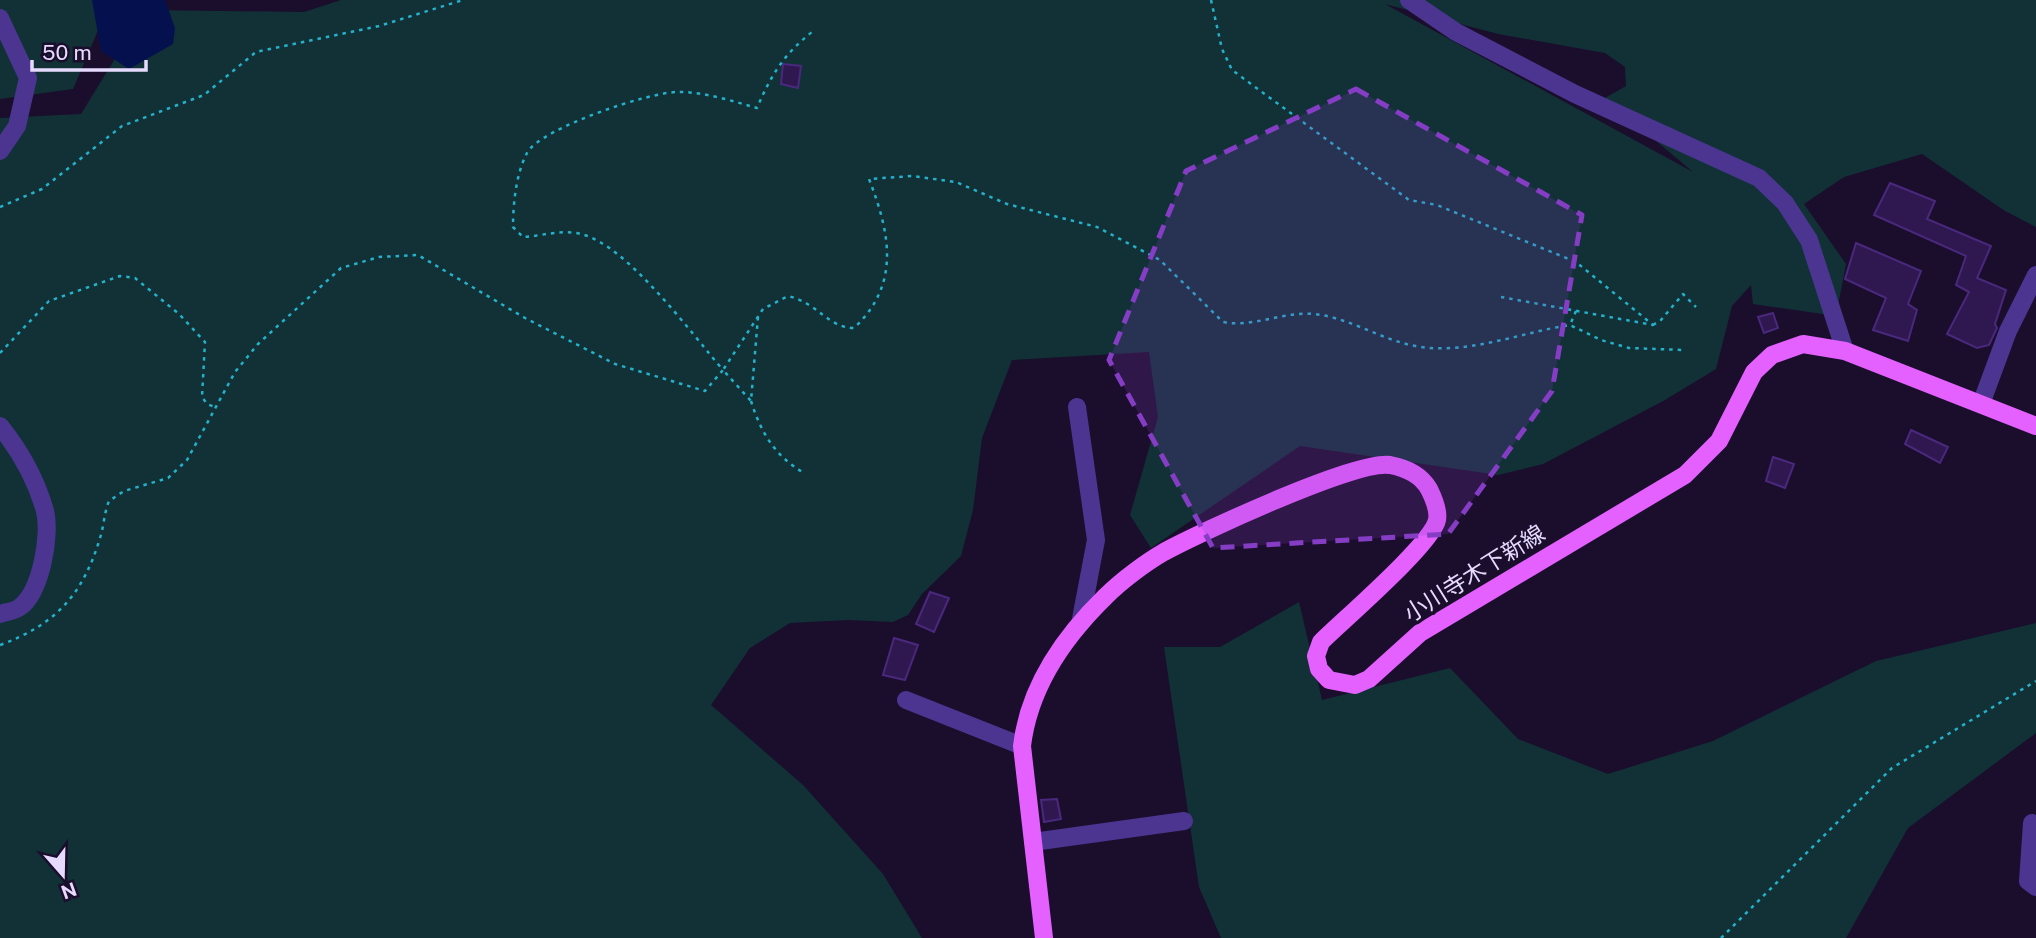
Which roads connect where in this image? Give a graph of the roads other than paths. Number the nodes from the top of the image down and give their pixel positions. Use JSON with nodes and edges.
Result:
{"nodes":[{"id":1,"x":1409,"y":0,"type":"edge"},
{"id":2,"x":0,"y":18,"type":"edge"},
{"id":3,"x":0,"y":151,"type":"edge"},
{"id":4,"x":2036,"y":275,"type":"edge"},
{"id":5,"x":1845,"y":351,"type":"junction"},
{"id":6,"x":1981,"y":404,"type":"junction"},
{"id":7,"x":1077,"y":407,"type":"dead end"},
{"id":8,"x":0,"y":426,"type":"edge"},
{"id":9,"x":2036,"y":426,"type":"edge"},
{"id":10,"x":0,"y":614,"type":"edge"},
{"id":11,"x":1080,"y":624,"type":"junction"},
{"id":12,"x":906,"y":700,"type":"dead end"},
{"id":13,"x":1021,"y":746,"type":"junction"},
{"id":14,"x":1184,"y":821,"type":"dead end"},
{"id":15,"x":2032,"y":822,"type":"dead end"},
{"id":16,"x":1033,"y":842,"type":"junction"},
{"id":17,"x":2036,"y":887,"type":"edge"},
{"id":18,"x":1044,"y":938,"type":"edge"}],
"edges":[{"from":1,"to":5,"type":"street"},
{"from":2,"to":3,"type":"street"},
{"from":4,"to":6,"type":"street"},
{"from":5,"to":6,"type":"main road","name":"小川寺木下新線"},
{"from":5,"to":11,"type":"main road","name":"小川寺木下新線"},
{"from":6,"to":9,"type":"main road","name":"小川寺木下新線"},
{"from":7,"to":11,"type":"street"},
{"from":8,"to":10,"type":"street"},
{"from":11,"to":13,"type":"main road","name":"小川寺木下新線"},
{"from":12,"to":13,"type":"street"},
{"from":13,"to":16,"type":"main road","name":"小川寺木下新線"},
{"from":14,"to":16,"type":"street"},
{"from":15,"to":17,"type":"street"},
{"from":16,"to":18,"type":"main road","name":"小川寺木下新線"}]}
